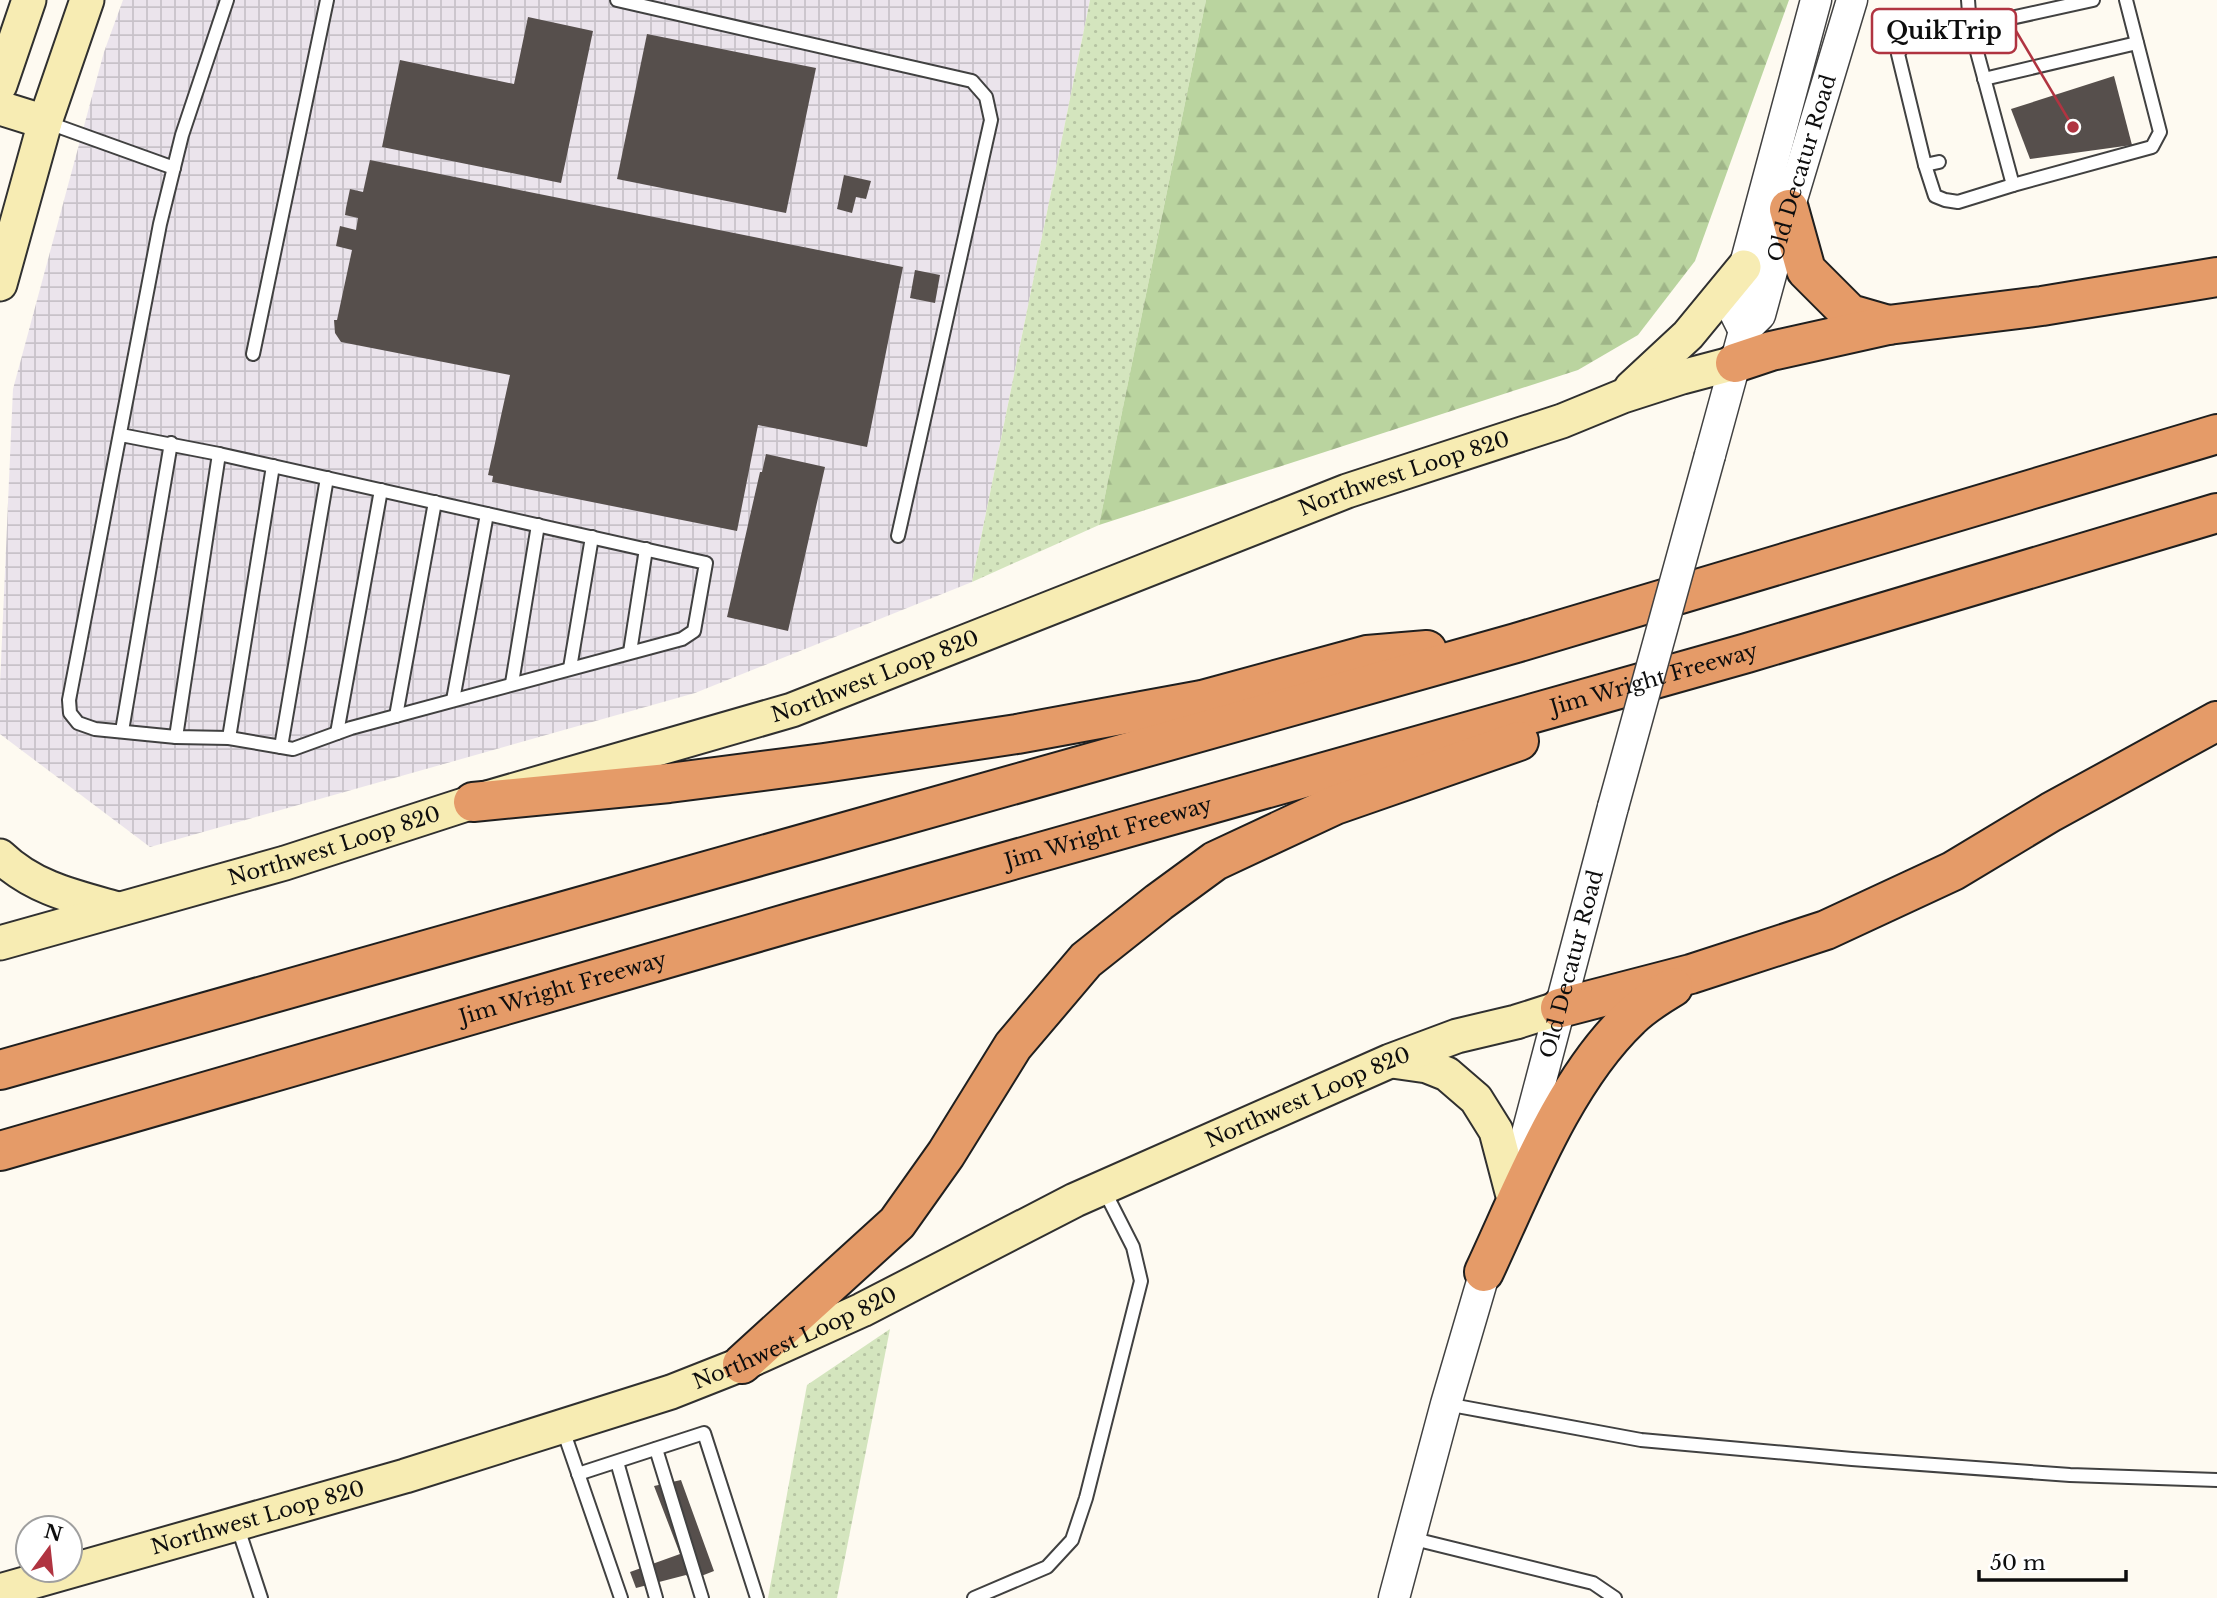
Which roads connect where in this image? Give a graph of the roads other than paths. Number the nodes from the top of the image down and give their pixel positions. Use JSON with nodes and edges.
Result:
{"nodes":[{"id":1,"x":29,"y":0,"type":"edge"},
{"id":2,"x":87,"y":0,"type":"edge"},
{"id":3,"x":227,"y":0,"type":"edge"},
{"id":4,"x":327,"y":0,"type":"edge"},
{"id":5,"x":617,"y":0,"type":"edge"},
{"id":6,"x":1816,"y":0,"type":"edge"},
{"id":7,"x":1852,"y":0,"type":"edge"},
{"id":8,"x":1968,"y":0,"type":"edge"},
{"id":9,"x":2093,"y":0,"type":"edge"},
{"id":10,"x":2126,"y":0,"type":"edge"},
{"id":11,"x":1970,"y":26,"type":"junction"},
{"id":12,"x":2137,"y":43,"type":"junction"},
{"id":13,"x":1979,"y":61,"type":"junction"},
{"id":14,"x":1965,"y":65,"type":"dead end"},
{"id":15,"x":1986,"y":84,"type":"junction"},
{"id":16,"x":0,"y":85,"type":"edge"},
{"id":17,"x":1973,"y":94,"type":"dead end"},
{"id":18,"x":0,"y":108,"type":"edge"},
{"id":19,"x":45,"y":122,"type":"junction"},
{"id":20,"x":1932,"y":134,"type":"dead end"},
{"id":21,"x":1918,"y":137,"type":"junction"},
{"id":22,"x":1939,"y":162,"type":"dead end"},
{"id":23,"x":1925,"y":165,"type":"junction"},
{"id":24,"x":174,"y":168,"type":"junction"},
{"id":25,"x":2013,"y":185,"type":"junction"},
{"id":26,"x":1789,"y":209,"type":"junction"},
{"id":27,"x":1744,"y":267,"type":"junction"},
{"id":28,"x":2217,"y":277,"type":"edge"},
{"id":29,"x":0,"y":284,"type":"edge"},
{"id":30,"x":1888,"y":325,"type":"junction"},
{"id":31,"x":1739,"y":347,"type":"junction"},
{"id":32,"x":253,"y":354,"type":"dead end"},
{"id":33,"x":1623,"y":396,"type":"junction"},
{"id":34,"x":2217,"y":434,"type":"edge"},
{"id":35,"x":121,"y":435,"type":"junction"},
{"id":36,"x":172,"y":443,"type":"junction"},
{"id":37,"x":219,"y":454,"type":"junction"},
{"id":38,"x":273,"y":466,"type":"junction"},
{"id":39,"x":327,"y":478,"type":"junction"},
{"id":40,"x":381,"y":490,"type":"junction"},
{"id":41,"x":435,"y":502,"type":"junction"},
{"id":42,"x":2217,"y":513,"type":"edge"},
{"id":43,"x":487,"y":514,"type":"junction"},
{"id":44,"x":538,"y":525,"type":"junction"},
{"id":45,"x":898,"y":536,"type":"dead end"},
{"id":46,"x":592,"y":537,"type":"junction"},
{"id":47,"x":646,"y":549,"type":"junction"},
{"id":48,"x":1516,"y":643,"type":"junction"},
{"id":49,"x":630,"y":652,"type":"junction"},
{"id":50,"x":570,"y":668,"type":"junction"},
{"id":51,"x":512,"y":683,"type":"junction"},
{"id":52,"x":453,"y":700,"type":"junction"},
{"id":53,"x":1566,"y":704,"type":"junction"},
{"id":54,"x":396,"y":716,"type":"junction"},
{"id":55,"x":2217,"y":721,"type":"edge"},
{"id":56,"x":122,"y":731,"type":"junction"},
{"id":57,"x":337,"y":733,"type":"junction"},
{"id":58,"x":176,"y":737,"type":"junction"},
{"id":59,"x":229,"y":738,"type":"junction"},
{"id":60,"x":281,"y":747,"type":"junction"},
{"id":61,"x":472,"y":803,"type":"junction"},
{"id":62,"x":0,"y":856,"type":"edge"},
{"id":63,"x":118,"y":909,"type":"junction"},
{"id":64,"x":0,"y":943,"type":"edge"},
{"id":65,"x":1691,"y":974,"type":"junction"},
{"id":66,"x":1560,"y":1008,"type":"junction"},
{"id":67,"x":1390,"y":1061,"type":"junction"},
{"id":68,"x":8,"y":1067,"type":"edge"},
{"id":69,"x":13,"y":1148,"type":"edge"},
{"id":70,"x":1102,"y":1188,"type":"junction"},
{"id":71,"x":1512,"y":1192,"type":"junction"},
{"id":72,"x":1484,"y":1272,"type":"junction"},
{"id":73,"x":742,"y":1364,"type":"junction"},
{"id":74,"x":1446,"y":1404,"type":"junction"},
{"id":75,"x":562,"y":1426,"type":"junction"},
{"id":76,"x":656,"y":1449,"type":"junction"},
{"id":77,"x":617,"y":1462,"type":"junction"},
{"id":78,"x":578,"y":1474,"type":"junction"},
{"id":79,"x":2217,"y":1480,"type":"edge"},
{"id":80,"x":236,"y":1524,"type":"junction"},
{"id":81,"x":1410,"y":1538,"type":"junction"},
{"id":82,"x":0,"y":1591,"type":"edge"},
{"id":83,"x":261,"y":1598,"type":"edge"},
{"id":84,"x":621,"y":1598,"type":"edge"},
{"id":85,"x":656,"y":1598,"type":"edge"},
{"id":86,"x":702,"y":1598,"type":"edge"},
{"id":87,"x":757,"y":1598,"type":"edge"},
{"id":88,"x":974,"y":1598,"type":"edge"},
{"id":89,"x":1394,"y":1598,"type":"edge"},
{"id":90,"x":1615,"y":1598,"type":"edge"}],
"edges":[{"from":1,"to":16,"type":"main road"},
{"from":2,"to":19,"type":"main road"},
{"from":3,"to":24,"type":"lane"},
{"from":4,"to":32,"type":"lane"},
{"from":5,"to":45,"type":"lane"},
{"from":6,"to":27,"type":"street","name":"Old Decatur Road"},
{"from":7,"to":26,"type":"street","name":"Old Decatur Road"},
{"from":8,"to":11,"type":"lane"},
{"from":9,"to":11,"type":"lane"},
{"from":10,"to":12,"type":"lane"},
{"from":11,"to":13,"type":"lane"},
{"from":11,"to":21,"type":"lane"},
{"from":12,"to":15,"type":"lane"},
{"from":12,"to":25,"type":"lane"},
{"from":13,"to":14,"type":"lane"},
{"from":13,"to":15,"type":"lane"},
{"from":15,"to":17,"type":"lane"},
{"from":15,"to":25,"type":"lane"},
{"from":18,"to":19,"type":"main road"},
{"from":19,"to":24,"type":"lane"},
{"from":19,"to":29,"type":"main road"},
{"from":20,"to":21,"type":"lane"},
{"from":21,"to":23,"type":"lane"},
{"from":22,"to":23,"type":"lane"},
{"from":23,"to":25,"type":"lane"},
{"from":24,"to":35,"type":"lane"},
{"from":26,"to":30,"type":"highway"},
{"from":26,"to":31,"type":"street","name":"Old Decatur Road"},
{"from":27,"to":31,"type":"street","name":"Old Decatur Road"},
{"from":27,"to":33,"type":"main road"},
{"from":28,"to":30,"type":"highway"},
{"from":30,"to":31,"type":"highway"},
{"from":31,"to":33,"type":"main road","name":"Northwest Loop 820"},
{"from":31,"to":66,"type":"street","name":"Old Decatur Road","bridge":true},
{"from":33,"to":61,"type":"main road","name":"Northwest Loop 820"},
{"from":34,"to":48,"type":"highway"},
{"from":35,"to":36,"type":"lane"},
{"from":35,"to":56,"type":"lane"},
{"from":36,"to":37,"type":"lane"},
{"from":36,"to":56,"type":"lane"},
{"from":37,"to":38,"type":"lane"},
{"from":37,"to":58,"type":"lane"},
{"from":38,"to":39,"type":"lane"},
{"from":38,"to":59,"type":"lane"},
{"from":39,"to":40,"type":"lane"},
{"from":39,"to":60,"type":"lane"},
{"from":40,"to":41,"type":"lane"},
{"from":40,"to":57,"type":"lane"},
{"from":41,"to":43,"type":"lane"},
{"from":41,"to":54,"type":"lane"},
{"from":42,"to":53,"type":"highway","name":"Jim Wright Freeway"},
{"from":43,"to":44,"type":"lane"},
{"from":43,"to":52,"type":"lane"},
{"from":44,"to":46,"type":"lane"},
{"from":44,"to":51,"type":"lane"},
{"from":46,"to":47,"type":"lane"},
{"from":46,"to":50,"type":"lane"},
{"from":47,"to":49,"type":"lane"},
{"from":47,"to":49,"type":"lane"},
{"from":48,"to":61,"type":"highway"},
{"from":48,"to":68,"type":"highway"},
{"from":49,"to":50,"type":"lane"},
{"from":50,"to":51,"type":"lane"},
{"from":51,"to":52,"type":"lane"},
{"from":52,"to":54,"type":"lane"},
{"from":53,"to":69,"type":"highway","name":"Jim Wright Freeway"},
{"from":53,"to":73,"type":"highway"},
{"from":54,"to":57,"type":"lane"},
{"from":55,"to":65,"type":"highway"},
{"from":56,"to":58,"type":"lane"},
{"from":57,"to":60,"type":"lane"},
{"from":58,"to":59,"type":"lane"},
{"from":59,"to":60,"type":"lane"},
{"from":61,"to":63,"type":"main road","name":"Northwest Loop 820"},
{"from":62,"to":63,"type":"main road"},
{"from":63,"to":64,"type":"main road","name":"Northwest Loop 820"},
{"from":65,"to":66,"type":"highway"},
{"from":65,"to":72,"type":"highway"},
{"from":66,"to":67,"type":"main road","name":"Northwest Loop 820"},
{"from":66,"to":71,"type":"street","name":"Old Decatur Road"},
{"from":67,"to":70,"type":"main road","name":"Northwest Loop 820"},
{"from":67,"to":71,"type":"main road"},
{"from":70,"to":73,"type":"main road","name":"Northwest Loop 820"},
{"from":70,"to":88,"type":"lane"},
{"from":71,"to":72,"type":"street","name":"Old Decatur Road"},
{"from":72,"to":74,"type":"street","name":"Old Decatur Road"},
{"from":73,"to":75,"type":"main road","name":"Northwest Loop 820"},
{"from":74,"to":79,"type":"lane"},
{"from":74,"to":81,"type":"street","name":"Old Decatur Road"},
{"from":75,"to":78,"type":"lane"},
{"from":75,"to":80,"type":"main road","name":"Northwest Loop 820"},
{"from":76,"to":77,"type":"lane"},
{"from":76,"to":86,"type":"lane"},
{"from":76,"to":87,"type":"lane"},
{"from":77,"to":78,"type":"lane"},
{"from":77,"to":85,"type":"lane"},
{"from":78,"to":84,"type":"lane"},
{"from":80,"to":82,"type":"main road","name":"Northwest Loop 820"},
{"from":80,"to":83,"type":"lane"},
{"from":81,"to":89,"type":"street","name":"Old Decatur Road"},
{"from":81,"to":90,"type":"lane"}]}
